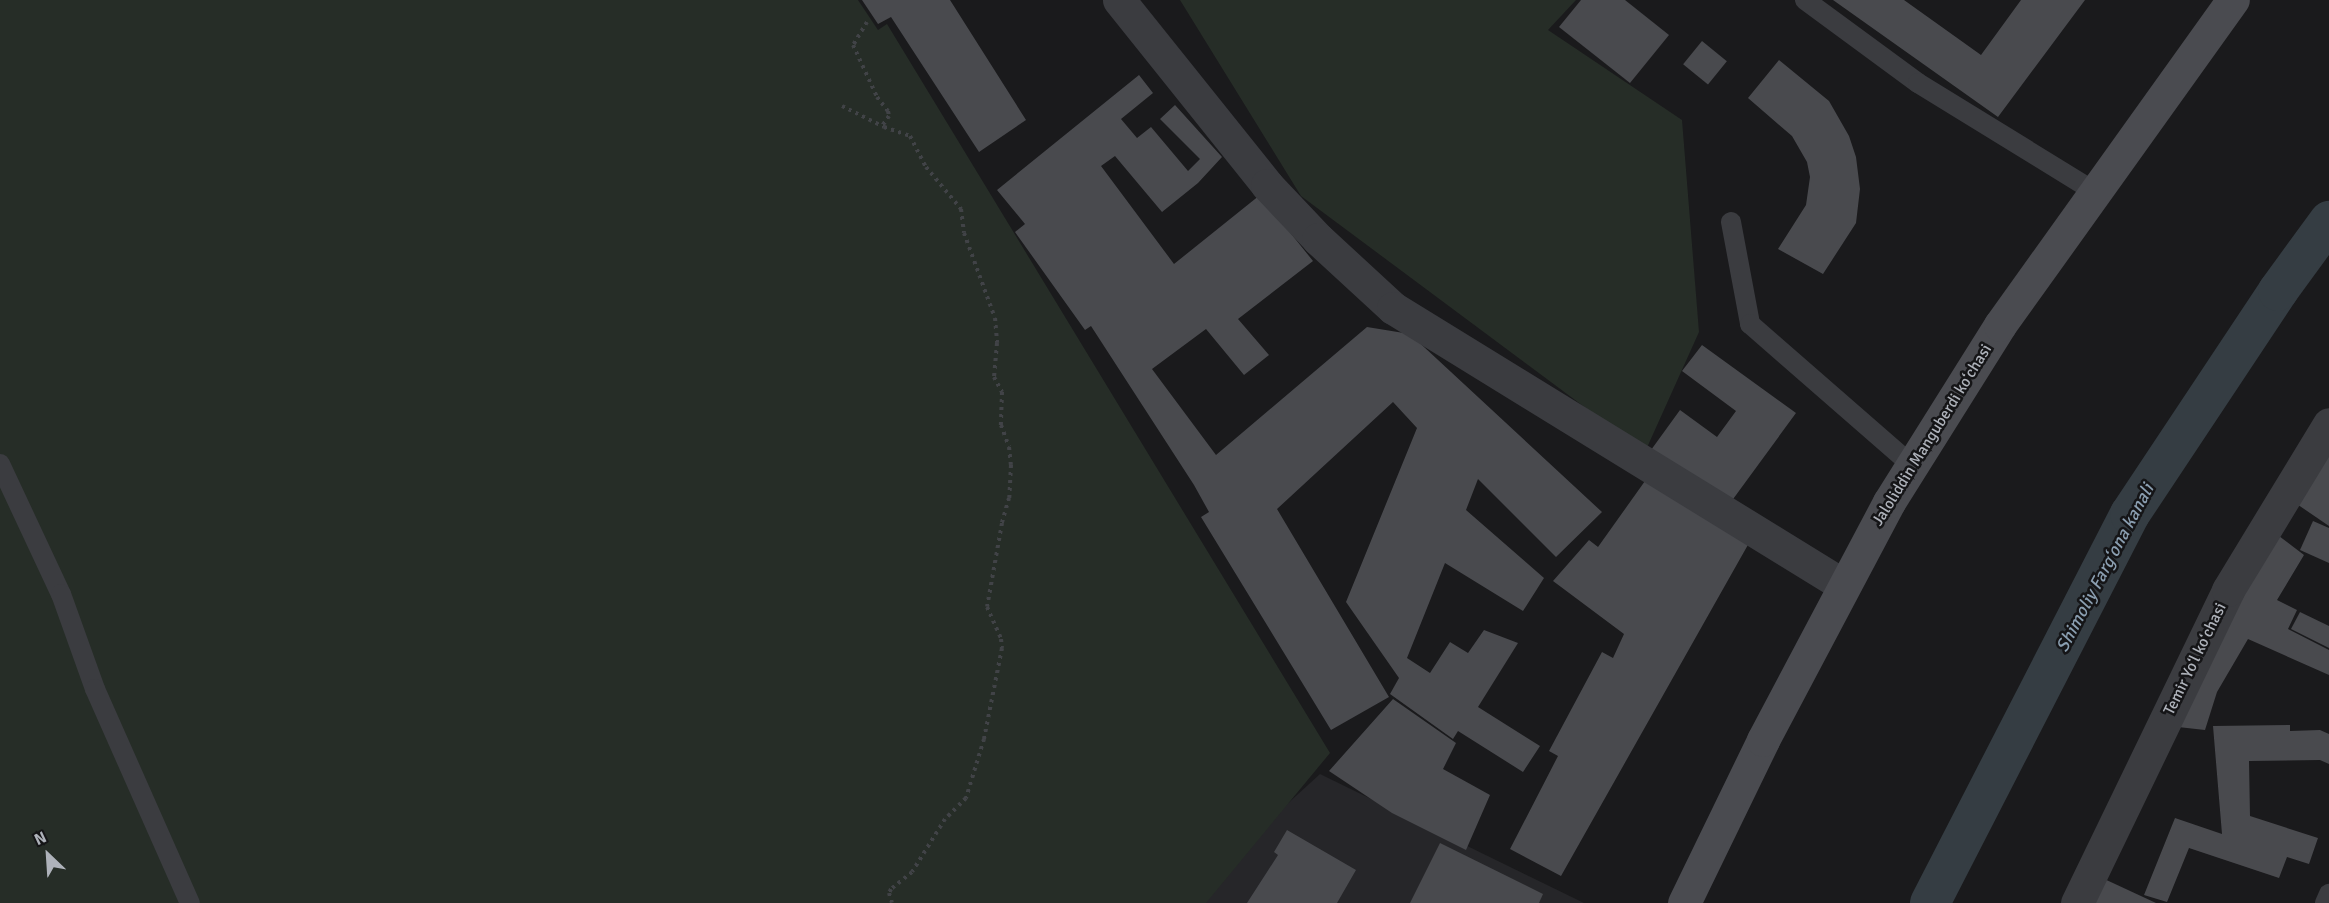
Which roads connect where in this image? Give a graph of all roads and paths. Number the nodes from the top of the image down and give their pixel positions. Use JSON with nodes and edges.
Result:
{"nodes":[{"id":1,"x":1119,"y":0,"type":"edge"},
{"id":2,"x":1805,"y":0,"type":"edge"},
{"id":3,"x":2233,"y":0,"type":"edge"},
{"id":4,"x":867,"y":22,"type":"dead end"},
{"id":5,"x":842,"y":106,"type":"dead end"},
{"id":6,"x":882,"y":126,"type":"junction"},
{"id":7,"x":2095,"y":192,"type":"junction"},
{"id":8,"x":1731,"y":222,"type":"dead end"},
{"id":9,"x":2329,"y":424,"type":"edge"},
{"id":10,"x":0,"y":464,"type":"edge"},
{"id":11,"x":1913,"y":466,"type":"junction"},
{"id":12,"x":1843,"y":585,"type":"junction"},
{"id":13,"x":2329,"y":894,"type":"edge"},
{"id":14,"x":190,"y":903,"type":"edge"},
{"id":15,"x":892,"y":903,"type":"edge"},
{"id":16,"x":1684,"y":903,"type":"edge"},
{"id":17,"x":2077,"y":903,"type":"edge"},
{"id":18,"x":2325,"y":903,"type":"edge"}],
"edges":[{"from":1,"to":12,"type":"street"},
{"from":2,"to":7,"type":"lane"},
{"from":3,"to":7,"type":"main road","name":"Jaloliddin Manguberdi koʻchasi"},
{"from":4,"to":6,"type":"path"},
{"from":5,"to":6,"type":"path"},
{"from":6,"to":15,"type":"path"},
{"from":7,"to":11,"type":"main road","name":"Jaloliddin Manguberdi koʻchasi"},
{"from":8,"to":11,"type":"lane"},
{"from":9,"to":17,"type":"street","name":"Temir Yoʻl koʻchasi"},
{"from":10,"to":14,"type":"lane"},
{"from":11,"to":12,"type":"main road","name":"Jaloliddin Manguberdi koʻchasi"},
{"from":12,"to":16,"type":"main road","name":"Jaloliddin Manguberdi koʻchasi"},
{"from":13,"to":18,"type":"lane"}]}
